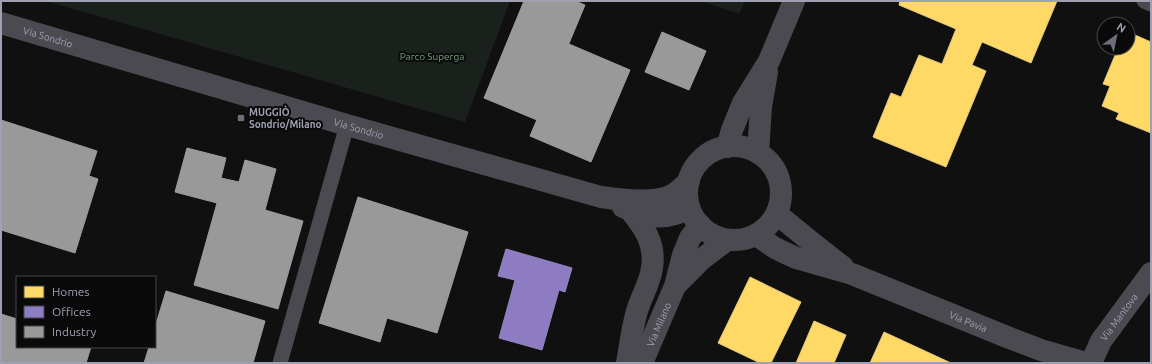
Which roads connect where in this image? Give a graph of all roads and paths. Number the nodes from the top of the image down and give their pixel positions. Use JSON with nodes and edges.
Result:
{"nodes":[{"id":1,"x":794,"y":1,"type":"edge"},
{"id":2,"x":1144,"y":1,"type":"edge"},
{"id":3,"x":1151,"y":4,"type":"edge"},
{"id":4,"x":1,"y":23,"type":"edge"},
{"id":5,"x":769,"y":61,"type":"junction"},
{"id":6,"x":347,"y":125,"type":"junction"},
{"id":7,"x":727,"y":147,"type":"junction"},
{"id":8,"x":758,"y":153,"type":"junction"},
{"id":9,"x":689,"y":181,"type":"junction"},
{"id":10,"x":601,"y":197,"type":"junction"},
{"id":11,"x":630,"y":210,"type":"junction"},
{"id":12,"x":777,"y":214,"type":"junction"},
{"id":13,"x":694,"y":216,"type":"junction"},
{"id":14,"x":756,"y":235,"type":"junction"},
{"id":15,"x":727,"y":240,"type":"junction"},
{"id":16,"x":1151,"y":273,"type":"edge"},
{"id":17,"x":852,"y":274,"type":"junction"},
{"id":18,"x":675,"y":286,"type":"junction"},
{"id":19,"x":280,"y":363,"type":"edge"},
{"id":20,"x":627,"y":363,"type":"edge"},
{"id":21,"x":642,"y":363,"type":"edge"},
{"id":22,"x":1086,"y":363,"type":"edge"},
{"id":23,"x":1091,"y":363,"type":"edge"}],
"edges":[{"from":1,"to":5,"type":"street"},
{"from":2,"to":3,"type":"lane"},
{"from":4,"to":6,"type":"street","name":"Via Sondrio"},
{"from":5,"to":7,"type":"street"},
{"from":5,"to":8,"type":"street"},
{"from":6,"to":10,"type":"street","name":"Via Sondrio"},
{"from":6,"to":19,"type":"lane"},
{"from":7,"to":8,"type":"street"},
{"from":7,"to":9,"type":"street"},
{"from":8,"to":12,"type":"street"},
{"from":9,"to":10,"type":"street"},
{"from":9,"to":13,"type":"street"},
{"from":10,"to":11,"type":"street"},
{"from":11,"to":13,"type":"street"},
{"from":11,"to":20,"type":"street"},
{"from":12,"to":14,"type":"street"},
{"from":12,"to":17,"type":"street","name":"Via Pavia"},
{"from":13,"to":15,"type":"street"},
{"from":13,"to":18,"type":"street"},
{"from":14,"to":15,"type":"street"},
{"from":14,"to":17,"type":"street","name":"Via Pavia"},
{"from":15,"to":18,"type":"street"},
{"from":16,"to":23,"type":"street","name":"Via Mantova"},
{"from":17,"to":22,"type":"street","name":"Via Pavia"},
{"from":18,"to":21,"type":"street","name":"Via Milano"}]}
